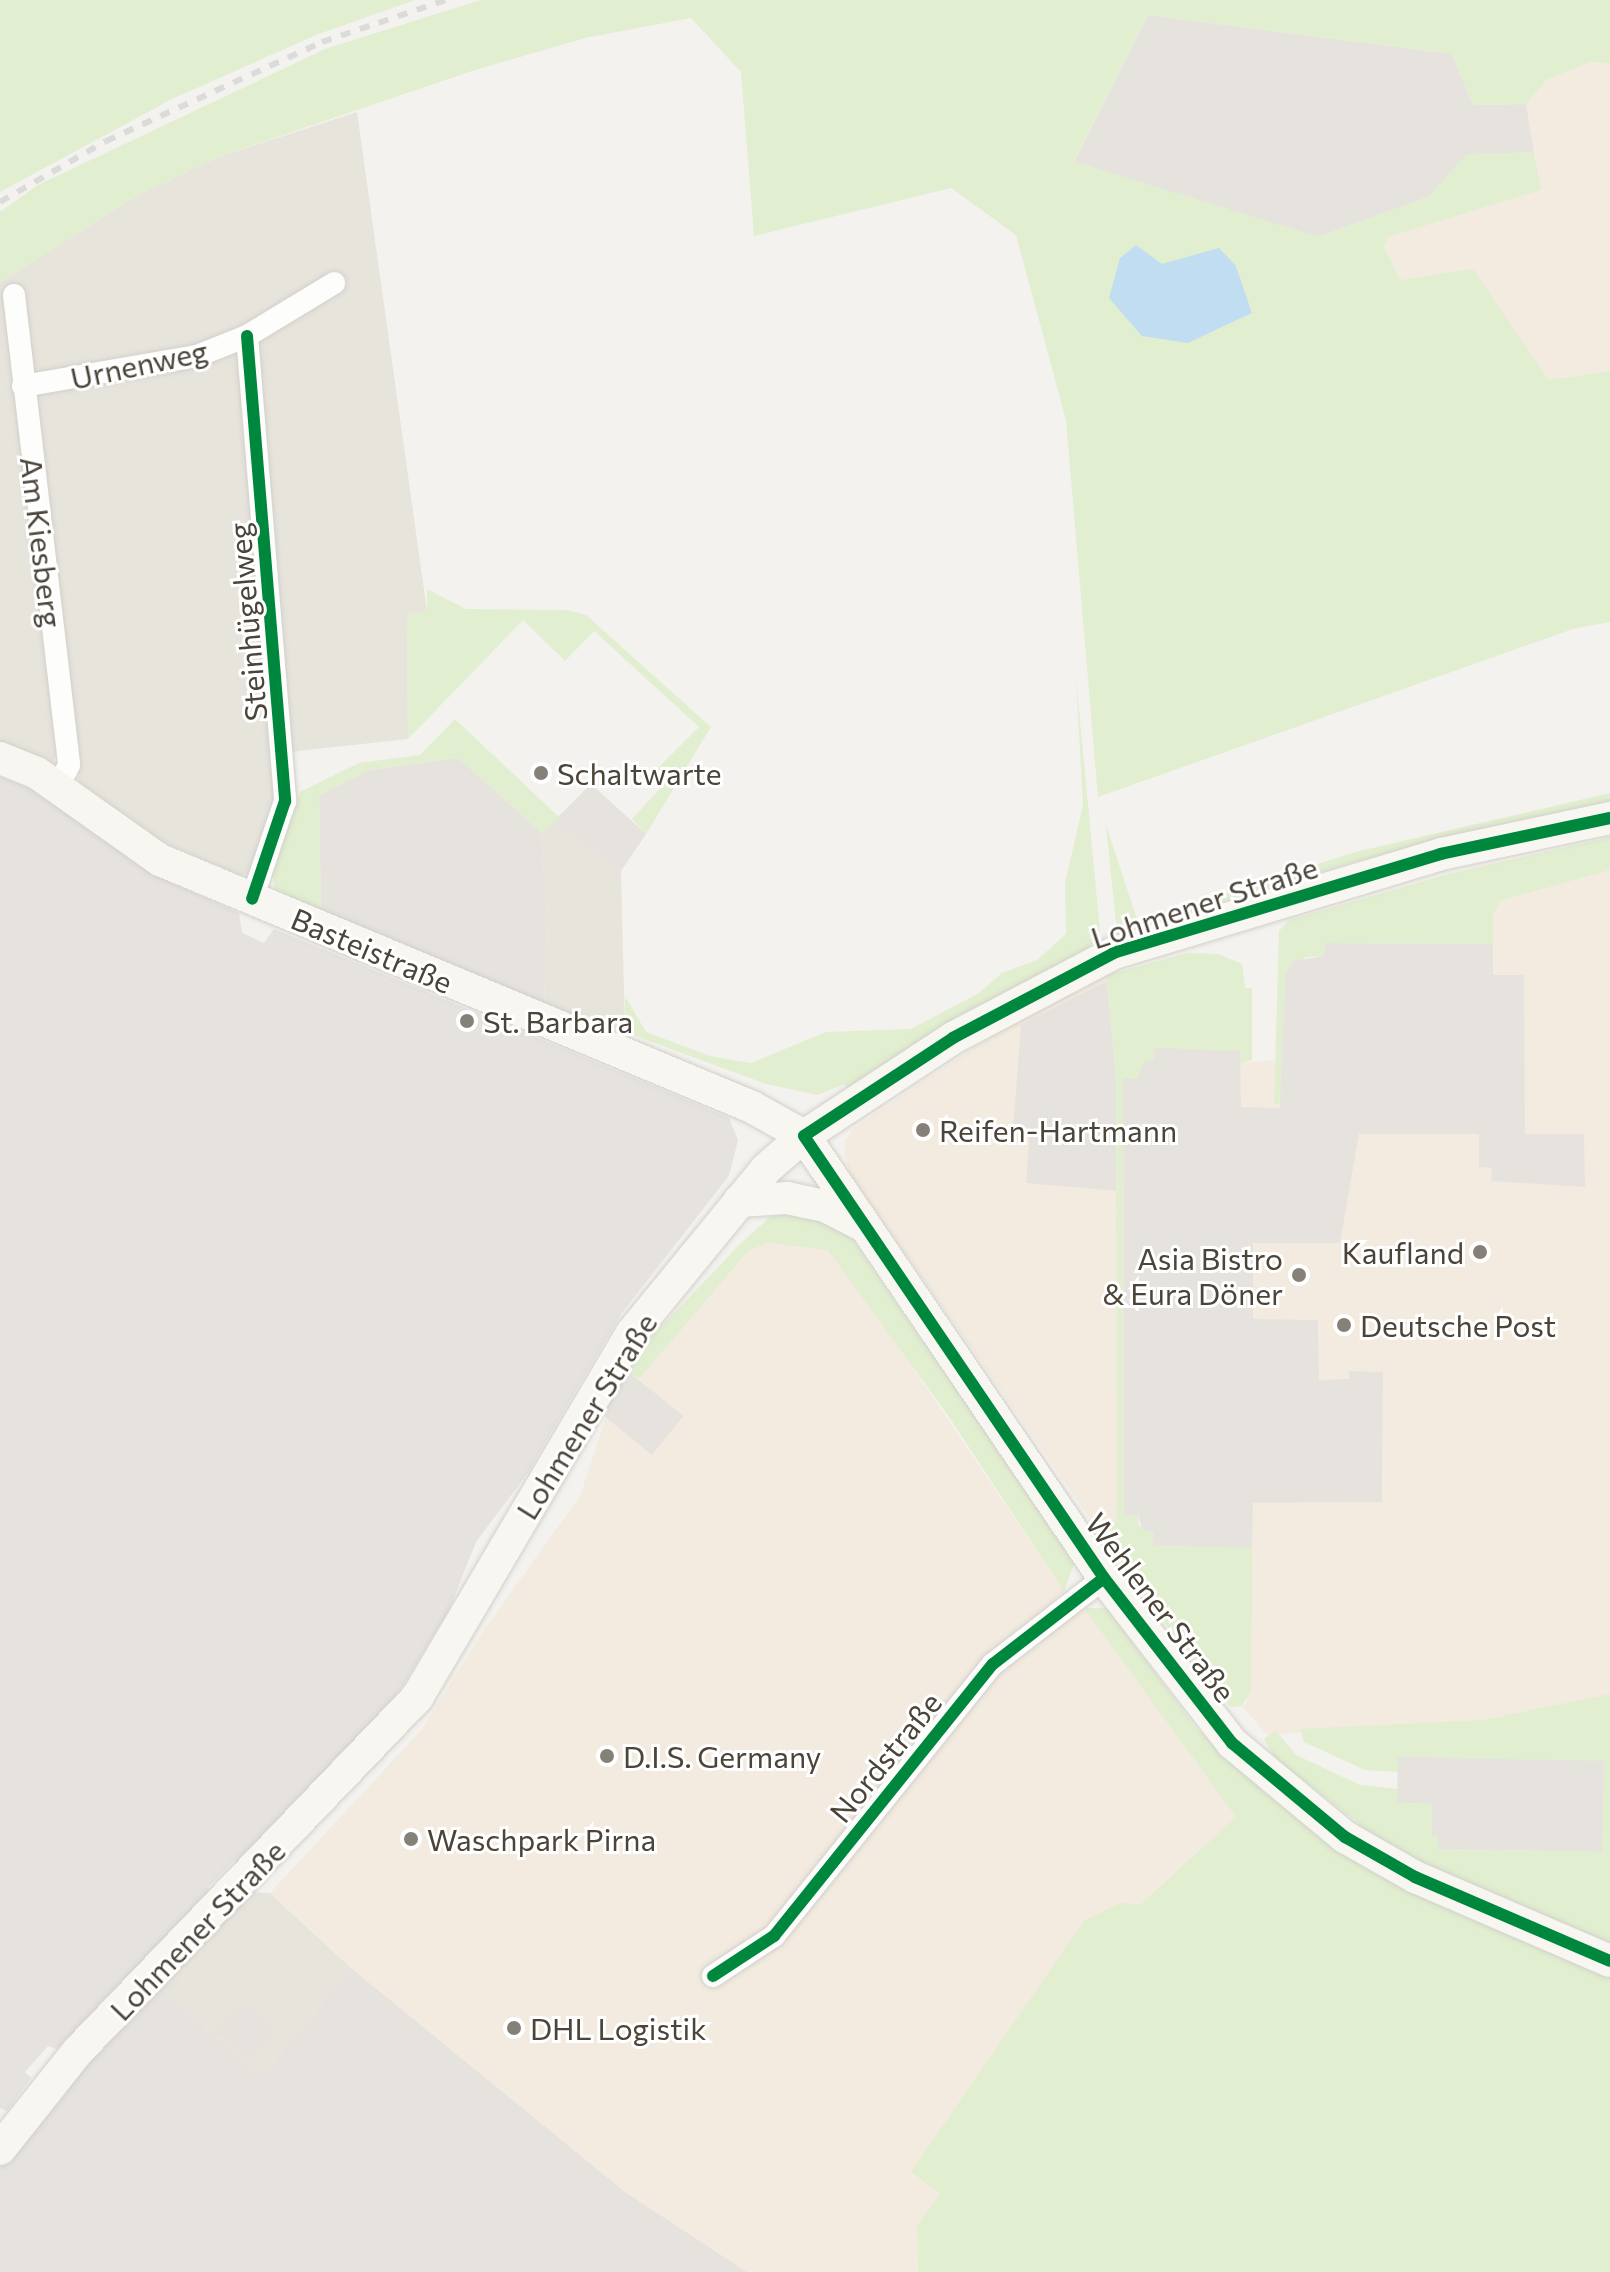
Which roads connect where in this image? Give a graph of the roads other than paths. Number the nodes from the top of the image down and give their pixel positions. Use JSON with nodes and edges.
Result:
{"nodes":[{"id":1,"x":334,"y":283,"type":"dead end"},
{"id":2,"x":14,"y":295,"type":"dead end"},
{"id":3,"x":247,"y":336,"type":"junction"},
{"id":4,"x":23,"y":386,"type":"junction"},
{"id":5,"x":0,"y":758,"type":"edge"},
{"id":6,"x":58,"y":787,"type":"junction"},
{"id":7,"x":1610,"y":818,"type":"edge"},
{"id":8,"x":252,"y":899,"type":"junction"},
{"id":9,"x":804,"y":1136,"type":"junction"},
{"id":10,"x":739,"y":1201,"type":"junction"},
{"id":11,"x":866,"y":1228,"type":"junction"},
{"id":12,"x":1104,"y":1578,"type":"junction"},
{"id":13,"x":1610,"y":1961,"type":"edge"},
{"id":14,"x":713,"y":1976,"type":"dead end"},
{"id":15,"x":0,"y":2149,"type":"edge"}],
"edges":[{"from":1,"to":3,"type":"street","name":"Urnenweg"},
{"from":2,"to":4,"type":"street","name":"Am Kiesberg"},
{"from":3,"to":4,"type":"street","name":"Urnenweg"},
{"from":3,"to":8,"type":"street","name":"Steinhügelweg"},
{"from":4,"to":6,"type":"street","name":"Am Kiesberg"},
{"from":5,"to":6,"type":"main road","name":"Basteistraße"},
{"from":6,"to":8,"type":"main road","name":"Basteistraße"},
{"from":7,"to":9,"type":"main road","name":"Lohmener Straße"},
{"from":8,"to":9,"type":"main road","name":"Basteistraße"},
{"from":9,"to":10,"type":"main road","name":"Lohmener Straße"},
{"from":9,"to":11,"type":"main road","name":"Wehlener Straße"},
{"from":10,"to":11,"type":"main road"},
{"from":10,"to":15,"type":"main road","name":"Lohmener Straße"},
{"from":11,"to":12,"type":"main road","name":"Wehlener Straße"},
{"from":12,"to":13,"type":"main road","name":"Wehlener Straße"},
{"from":12,"to":14,"type":"street","name":"Nordstraße"}]}
